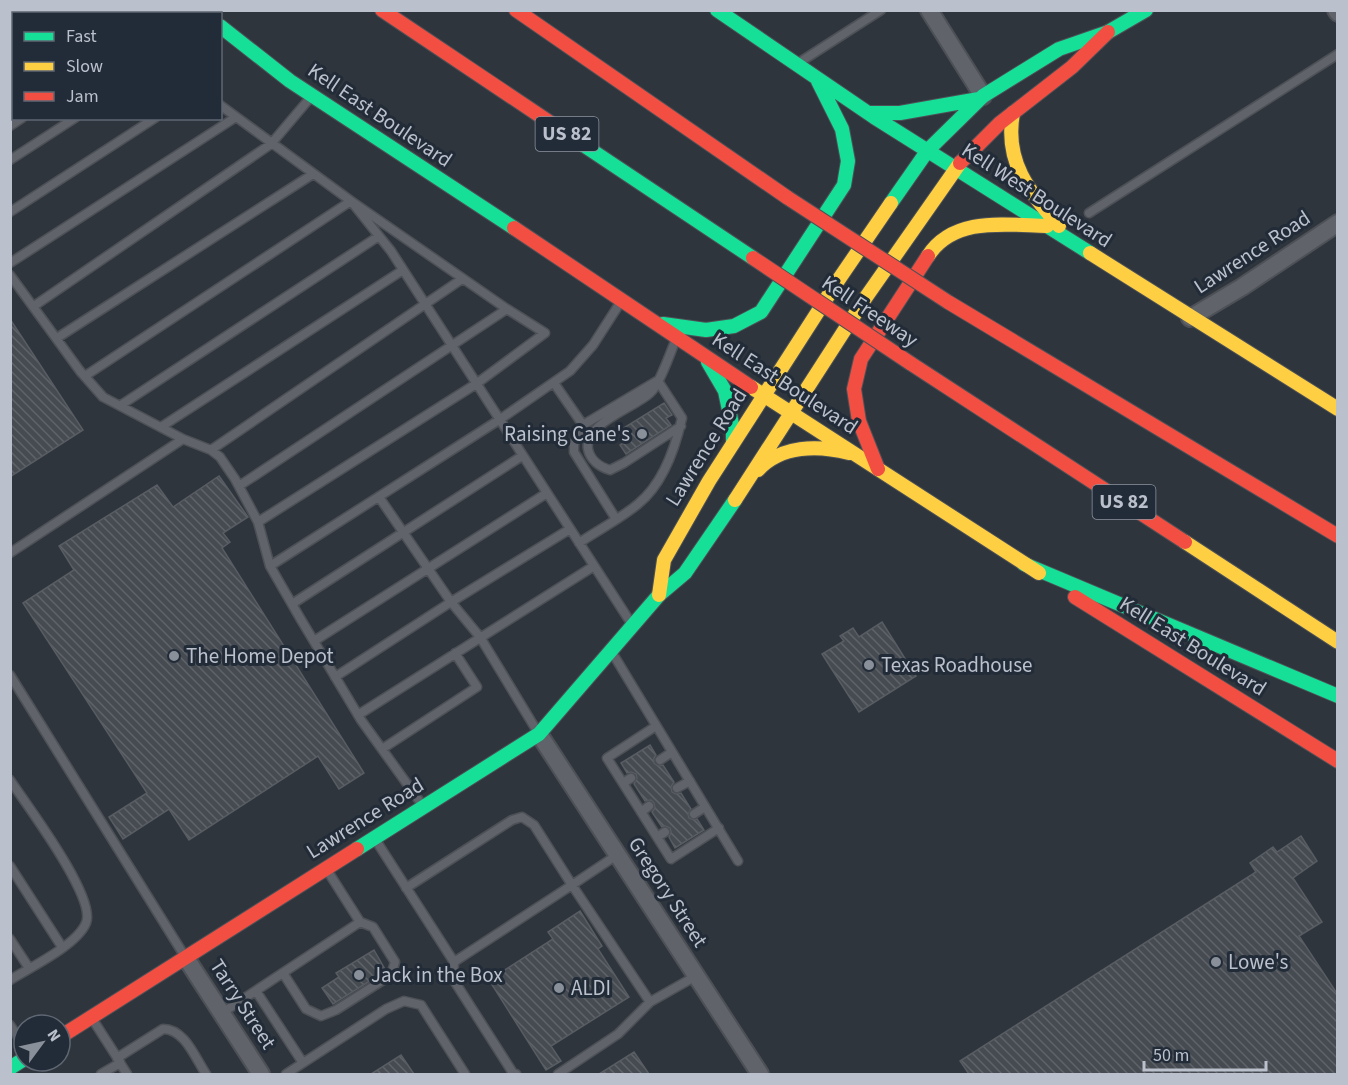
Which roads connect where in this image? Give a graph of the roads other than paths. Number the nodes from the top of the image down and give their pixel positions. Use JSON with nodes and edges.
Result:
{"nodes":[{"id":1,"x":516,"y":10,"type":"edge"},
{"id":2,"x":717,"y":10,"type":"edge"},
{"id":3,"x":881,"y":10,"type":"edge"},
{"id":4,"x":929,"y":10,"type":"edge"},
{"id":5,"x":1146,"y":10,"type":"edge"},
{"id":6,"x":382,"y":11,"type":"edge"},
{"id":7,"x":222,"y":28,"type":"edge"},
{"id":8,"x":1108,"y":32,"type":"junction"},
{"id":9,"x":1338,"y":54,"type":"edge"},
{"id":10,"x":796,"y":65,"type":"junction"},
{"id":11,"x":817,"y":79,"type":"junction"},
{"id":12,"x":312,"y":96,"type":"junction"},
{"id":13,"x":981,"y":98,"type":"junction"},
{"id":14,"x":222,"y":106,"type":"edge"},
{"id":15,"x":868,"y":113,"type":"junction"},
{"id":16,"x":1013,"y":113,"type":"junction"},
{"id":17,"x":236,"y":117,"type":"junction"},
{"id":18,"x":72,"y":120,"type":"edge"},
{"id":19,"x":152,"y":120,"type":"edge"},
{"id":20,"x":271,"y":144,"type":"junction"},
{"id":21,"x":928,"y":150,"type":"junction"},
{"id":22,"x":10,"y":160,"type":"edge"},
{"id":23,"x":956,"y":167,"type":"junction"},
{"id":24,"x":313,"y":174,"type":"junction"},
{"id":25,"x":351,"y":201,"type":"junction"},
{"id":26,"x":10,"y":212,"type":"edge"},
{"id":27,"x":1089,"y":213,"type":"dead end"},
{"id":28,"x":1338,"y":223,"type":"edge"},
{"id":29,"x":1047,"y":226,"type":"junction"},
{"id":30,"x":379,"y":236,"type":"junction"},
{"id":31,"x":1075,"y":244,"type":"junction"},
{"id":32,"x":10,"y":263,"type":"edge"},
{"id":33,"x":403,"y":270,"type":"junction"},
{"id":34,"x":10,"y":275,"type":"edge"},
{"id":35,"x":462,"y":279,"type":"junction"},
{"id":36,"x":622,"y":300,"type":"junction"},
{"id":37,"x":425,"y":304,"type":"junction"},
{"id":38,"x":34,"y":306,"type":"junction"},
{"id":39,"x":507,"y":309,"type":"junction"},
{"id":40,"x":1190,"y":318,"type":"junction"},
{"id":41,"x":658,"y":323,"type":"junction"},
{"id":42,"x":677,"y":336,"type":"junction"},
{"id":43,"x":57,"y":338,"type":"junction"},
{"id":44,"x":451,"y":345,"type":"junction"},
{"id":45,"x":704,"y":355,"type":"junction"},
{"id":46,"x":86,"y":376,"type":"junction"},
{"id":47,"x":658,"y":381,"type":"junction"},
{"id":48,"x":554,"y":382,"type":"junction"},
{"id":49,"x":476,"y":384,"type":"junction"},
{"id":50,"x":764,"y":395,"type":"junction"},
{"id":51,"x":1332,"y":403,"type":"edge"},
{"id":52,"x":121,"y":405,"type":"junction"},
{"id":53,"x":791,"y":413,"type":"junction"},
{"id":54,"x":499,"y":420,"type":"junction"},
{"id":55,"x":583,"y":425,"type":"junction"},
{"id":56,"x":681,"y":426,"type":"junction"},
{"id":57,"x":161,"y":427,"type":"junction"},
{"id":58,"x":183,"y":439,"type":"junction"},
{"id":59,"x":733,"y":443,"type":"junction"},
{"id":60,"x":211,"y":450,"type":"junction"},
{"id":61,"x":855,"y":455,"type":"junction"},
{"id":62,"x":522,"y":456,"type":"junction"},
{"id":63,"x":878,"y":469,"type":"junction"},
{"id":64,"x":747,"y":480,"type":"junction"},
{"id":65,"x":239,"y":486,"type":"junction"},
{"id":66,"x":547,"y":493,"type":"junction"},
{"id":67,"x":380,"y":497,"type":"junction"},
{"id":68,"x":616,"y":519,"type":"junction"},
{"id":69,"x":258,"y":522,"type":"junction"},
{"id":70,"x":570,"y":529,"type":"junction"},
{"id":71,"x":404,"y":534,"type":"junction"},
{"id":72,"x":1338,"y":536,"type":"edge"},
{"id":73,"x":579,"y":543,"type":"junction"},
{"id":74,"x":10,"y":553,"type":"edge"},
{"id":75,"x":1024,"y":564,"type":"junction"},
{"id":76,"x":270,"y":566,"type":"junction"},
{"id":77,"x":594,"y":566,"type":"junction"},
{"id":78,"x":428,"y":568,"type":"junction"},
{"id":79,"x":659,"y":595,"type":"junction"},
{"id":80,"x":451,"y":602,"type":"junction"},
{"id":81,"x":292,"y":604,"type":"junction"},
{"id":82,"x":633,"y":626,"type":"junction"},
{"id":83,"x":480,"y":637,"type":"junction"},
{"id":84,"x":314,"y":641,"type":"junction"},
{"id":85,"x":1338,"y":642,"type":"edge"},
{"id":86,"x":611,"y":651,"type":"junction"},
{"id":87,"x":455,"y":653,"type":"junction"},
{"id":88,"x":10,"y":675,"type":"edge"},
{"id":89,"x":335,"y":677,"type":"junction"},
{"id":90,"x":1338,"y":696,"type":"edge"},
{"id":91,"x":358,"y":715,"type":"junction"},
{"id":92,"x":656,"y":726,"type":"junction"},
{"id":93,"x":539,"y":734,"type":"junction"},
{"id":94,"x":382,"y":749,"type":"junction"},
{"id":95,"x":672,"y":752,"type":"junction"},
{"id":96,"x":660,"y":760,"type":"dead end"},
{"id":97,"x":1338,"y":760,"type":"edge"},
{"id":98,"x":10,"y":780,"type":"edge"},
{"id":99,"x":690,"y":781,"type":"junction"},
{"id":100,"x":677,"y":788,"type":"dead end"},
{"id":101,"x":424,"y":807,"type":"junction"},
{"id":102,"x":705,"y":807,"type":"junction"},
{"id":103,"x":694,"y":814,"type":"dead end"},
{"id":104,"x":719,"y":828,"type":"junction"},
{"id":105,"x":375,"y":838,"type":"junction"},
{"id":106,"x":617,"y":855,"type":"junction"},
{"id":107,"x":738,"y":861,"type":"dead end"},
{"id":108,"x":10,"y":866,"type":"edge"},
{"id":109,"x":327,"y":869,"type":"junction"},
{"id":110,"x":572,"y":885,"type":"junction"},
{"id":111,"x":406,"y":888,"type":"junction"},
{"id":112,"x":360,"y":922,"type":"junction"},
{"id":113,"x":10,"y":939,"type":"edge"},
{"id":114,"x":62,"y":947,"type":"junction"},
{"id":115,"x":186,"y":958,"type":"junction"},
{"id":116,"x":454,"y":962,"type":"junction"},
{"id":117,"x":29,"y":968,"type":"junction"},
{"id":118,"x":284,"y":973,"type":"junction"},
{"id":119,"x":696,"y":976,"type":"junction"},
{"id":120,"x":10,"y":980,"type":"edge"},
{"id":121,"x":256,"y":991,"type":"junction"},
{"id":122,"x":650,"y":1002,"type":"junction"},
{"id":123,"x":222,"y":1013,"type":"junction"},
{"id":124,"x":91,"y":1018,"type":"junction"},
{"id":125,"x":72,"y":1030,"type":"edge"},
{"id":126,"x":118,"y":1060,"type":"junction"},
{"id":127,"x":300,"y":1068,"type":"edge"},
{"id":128,"x":101,"y":1074,"type":"edge"},
{"id":129,"x":128,"y":1074,"type":"edge"},
{"id":130,"x":206,"y":1074,"type":"edge"},
{"id":131,"x":261,"y":1074,"type":"edge"},
{"id":132,"x":286,"y":1074,"type":"edge"},
{"id":133,"x":465,"y":1074,"type":"edge"},
{"id":134,"x":516,"y":1074,"type":"edge"},
{"id":135,"x":558,"y":1074,"type":"edge"},
{"id":136,"x":760,"y":1074,"type":"edge"}],
"edges":[{"from":1,"to":72,"type":"main road","bridge":true},
{"from":2,"to":10,"type":"main road","name":"Kell West Boulevard"},
{"from":3,"to":10,"type":"lane"},
{"from":4,"to":13,"type":"street"},
{"from":5,"to":8,"type":"main road"},
{"from":6,"to":85,"type":"main road","name":"Kell Freeway","number":"US 82","bridge":true},
{"from":7,"to":12,"type":"main road","name":"Kell East Boulevard"},
{"from":8,"to":13,"type":"main road"},
{"from":8,"to":16,"type":"main road","name":"Lawrence Road"},
{"from":9,"to":27,"type":"lane"},
{"from":10,"to":11,"type":"main road","name":"Kell West Boulevard"},
{"from":11,"to":15,"type":"main road","name":"Kell West Boulevard"},
{"from":11,"to":41,"type":"main road"},
{"from":12,"to":20,"type":"lane"},
{"from":12,"to":36,"type":"main road","name":"Kell East Boulevard"},
{"from":13,"to":15,"type":"main road"},
{"from":13,"to":21,"type":"main road","name":"Lawrence Road"},
{"from":14,"to":17,"type":"lane"},
{"from":15,"to":21,"type":"main road","name":"Kell West Boulevard"},
{"from":16,"to":23,"type":"main road","name":"Lawrence Road"},
{"from":16,"to":31,"type":"main road"},
{"from":17,"to":20,"type":"lane"},
{"from":17,"to":32,"type":"lane"},
{"from":18,"to":22,"type":"lane"},
{"from":19,"to":26,"type":"lane"},
{"from":20,"to":24,"type":"lane"},
{"from":20,"to":38,"type":"lane"},
{"from":21,"to":23,"type":"main road","name":"Kell West Boulevard"},
{"from":21,"to":50,"type":"main road","name":"Lawrence Road"},
{"from":23,"to":29,"type":"main road","name":"Kell West Boulevard"},
{"from":23,"to":53,"type":"main road","name":"Lawrence Road"},
{"from":24,"to":25,"type":"lane"},
{"from":24,"to":43,"type":"lane"},
{"from":25,"to":30,"type":"lane"},
{"from":25,"to":35,"type":"lane"},
{"from":25,"to":46,"type":"lane"},
{"from":28,"to":40,"type":"street","name":"Lawrence Road"},
{"from":29,"to":31,"type":"main road","name":"Kell West Boulevard"},
{"from":29,"to":63,"type":"main road"},
{"from":30,"to":33,"type":"lane"},
{"from":30,"to":52,"type":"lane"},
{"from":31,"to":40,"type":"main road","name":"Kell West Boulevard"},
{"from":33,"to":37,"type":"lane"},
{"from":33,"to":57,"type":"lane"},
{"from":34,"to":38,"type":"lane"},
{"from":35,"to":37,"type":"lane"},
{"from":35,"to":39,"type":"lane"},
{"from":36,"to":41,"type":"main road","name":"Kell East Boulevard"},
{"from":36,"to":48,"type":"lane"},
{"from":37,"to":44,"type":"lane"},
{"from":37,"to":60,"type":"lane"},
{"from":38,"to":43,"type":"lane"},
{"from":39,"to":44,"type":"lane"},
{"from":39,"to":49,"type":"lane"},
{"from":40,"to":51,"type":"main road","name":"Kell West Boulevard"},
{"from":41,"to":42,"type":"main road","name":"Kell East Boulevard"},
{"from":42,"to":45,"type":"main road","name":"Kell East Boulevard"},
{"from":42,"to":47,"type":"lane"},
{"from":43,"to":46,"type":"lane"},
{"from":44,"to":49,"type":"lane"},
{"from":44,"to":65,"type":"lane"},
{"from":45,"to":50,"type":"main road","name":"Kell East Boulevard"},
{"from":45,"to":59,"type":"main road"},
{"from":46,"to":52,"type":"lane"},
{"from":47,"to":55,"type":"lane"},
{"from":47,"to":56,"type":"lane"},
{"from":47,"to":56,"type":"lane"},
{"from":48,"to":54,"type":"lane"},
{"from":48,"to":55,"type":"lane"},
{"from":49,"to":54,"type":"lane"},
{"from":49,"to":69,"type":"lane"},
{"from":50,"to":53,"type":"main road","name":"Kell East Boulevard"},
{"from":50,"to":59,"type":"main road","name":"Lawrence Road"},
{"from":52,"to":57,"type":"lane"},
{"from":53,"to":61,"type":"main road","name":"Kell East Boulevard"},
{"from":53,"to":64,"type":"main road","name":"Lawrence Road"},
{"from":54,"to":62,"type":"lane"},
{"from":54,"to":67,"type":"lane"},
{"from":55,"to":68,"type":"lane"},
{"from":56,"to":68,"type":"lane"},
{"from":57,"to":58,"type":"lane"},
{"from":58,"to":60,"type":"lane"},
{"from":58,"to":74,"type":"lane"},
{"from":59,"to":79,"type":"main road","name":"Lawrence Road"},
{"from":60,"to":65,"type":"lane"},
{"from":61,"to":63,"type":"main road","name":"Kell East Boulevard"},
{"from":61,"to":64,"type":"main road"},
{"from":62,"to":66,"type":"lane"},
{"from":62,"to":71,"type":"lane"},
{"from":63,"to":75,"type":"main road","name":"Kell East Boulevard"},
{"from":64,"to":79,"type":"main road","name":"Lawrence Road"},
{"from":65,"to":69,"type":"lane"},
{"from":66,"to":70,"type":"lane"},
{"from":66,"to":78,"type":"lane"},
{"from":67,"to":71,"type":"lane"},
{"from":67,"to":76,"type":"lane"},
{"from":68,"to":73,"type":"lane"},
{"from":69,"to":76,"type":"lane"},
{"from":70,"to":73,"type":"lane"},
{"from":70,"to":80,"type":"lane"},
{"from":71,"to":78,"type":"lane"},
{"from":71,"to":81,"type":"lane"},
{"from":73,"to":77,"type":"lane"},
{"from":75,"to":90,"type":"main road"},
{"from":75,"to":97,"type":"main road","name":"Kell East Boulevard"},
{"from":76,"to":81,"type":"lane"},
{"from":77,"to":82,"type":"lane"},
{"from":77,"to":83,"type":"lane"},
{"from":78,"to":80,"type":"lane"},
{"from":78,"to":84,"type":"lane"},
{"from":79,"to":82,"type":"main road","name":"Lawrence Road"},
{"from":80,"to":83,"type":"lane"},
{"from":80,"to":89,"type":"lane"},
{"from":81,"to":84,"type":"lane"},
{"from":82,"to":86,"type":"main road","name":"Lawrence Road"},
{"from":83,"to":87,"type":"lane"},
{"from":83,"to":93,"type":"lane"},
{"from":84,"to":89,"type":"lane"},
{"from":86,"to":92,"type":"lane"},
{"from":86,"to":93,"type":"main road","name":"Lawrence Road"},
{"from":87,"to":91,"type":"lane"},
{"from":87,"to":94,"type":"lane"},
{"from":88,"to":115,"type":"lane"},
{"from":89,"to":91,"type":"lane"},
{"from":91,"to":94,"type":"lane"},
{"from":92,"to":95,"type":"lane"},
{"from":92,"to":104,"type":"lane"},
{"from":93,"to":101,"type":"main road","name":"Lawrence Road"},
{"from":93,"to":106,"type":"street","name":"Gregory Street"},
{"from":94,"to":101,"type":"lane"},
{"from":95,"to":96,"type":"lane"},
{"from":95,"to":99,"type":"lane"},
{"from":98,"to":114,"type":"lane"},
{"from":99,"to":100,"type":"lane"},
{"from":99,"to":102,"type":"lane"},
{"from":101,"to":105,"type":"main road","name":"Lawrence Road"},
{"from":102,"to":103,"type":"lane"},
{"from":102,"to":104,"type":"lane"},
{"from":104,"to":107,"type":"lane"},
{"from":105,"to":109,"type":"main road","name":"Lawrence Road"},
{"from":105,"to":111,"type":"lane"},
{"from":106,"to":110,"type":"lane"},
{"from":106,"to":119,"type":"street","name":"Gregory Street"},
{"from":108,"to":114,"type":"lane"},
{"from":109,"to":112,"type":"lane"},
{"from":109,"to":115,"type":"main road","name":"Lawrence Road"},
{"from":110,"to":111,"type":"lane"},
{"from":110,"to":116,"type":"lane"},
{"from":110,"to":122,"type":"lane"},
{"from":111,"to":116,"type":"lane"},
{"from":112,"to":118,"type":"lane"},
{"from":112,"to":118,"type":"lane"},
{"from":113,"to":117,"type":"lane"},
{"from":114,"to":117,"type":"lane"},
{"from":115,"to":123,"type":"street","name":"Tarry Street"},
{"from":115,"to":124,"type":"main road","name":"Lawrence Road"},
{"from":116,"to":134,"type":"lane"},
{"from":117,"to":120,"type":"lane"},
{"from":118,"to":121,"type":"lane"},
{"from":119,"to":122,"type":"lane"},
{"from":119,"to":136,"type":"street","name":"Gregory Street"},
{"from":121,"to":123,"type":"lane"},
{"from":121,"to":127,"type":"lane"},
{"from":122,"to":135,"type":"lane"},
{"from":123,"to":131,"type":"street","name":"Tarry Street"},
{"from":124,"to":125,"type":"main road","name":"Lawrence Road"},
{"from":124,"to":126,"type":"lane"},
{"from":126,"to":128,"type":"lane"},
{"from":126,"to":129,"type":"lane"},
{"from":126,"to":130,"type":"lane"},
{"from":127,"to":132,"type":"lane"},
{"from":127,"to":133,"type":"lane"}]}
